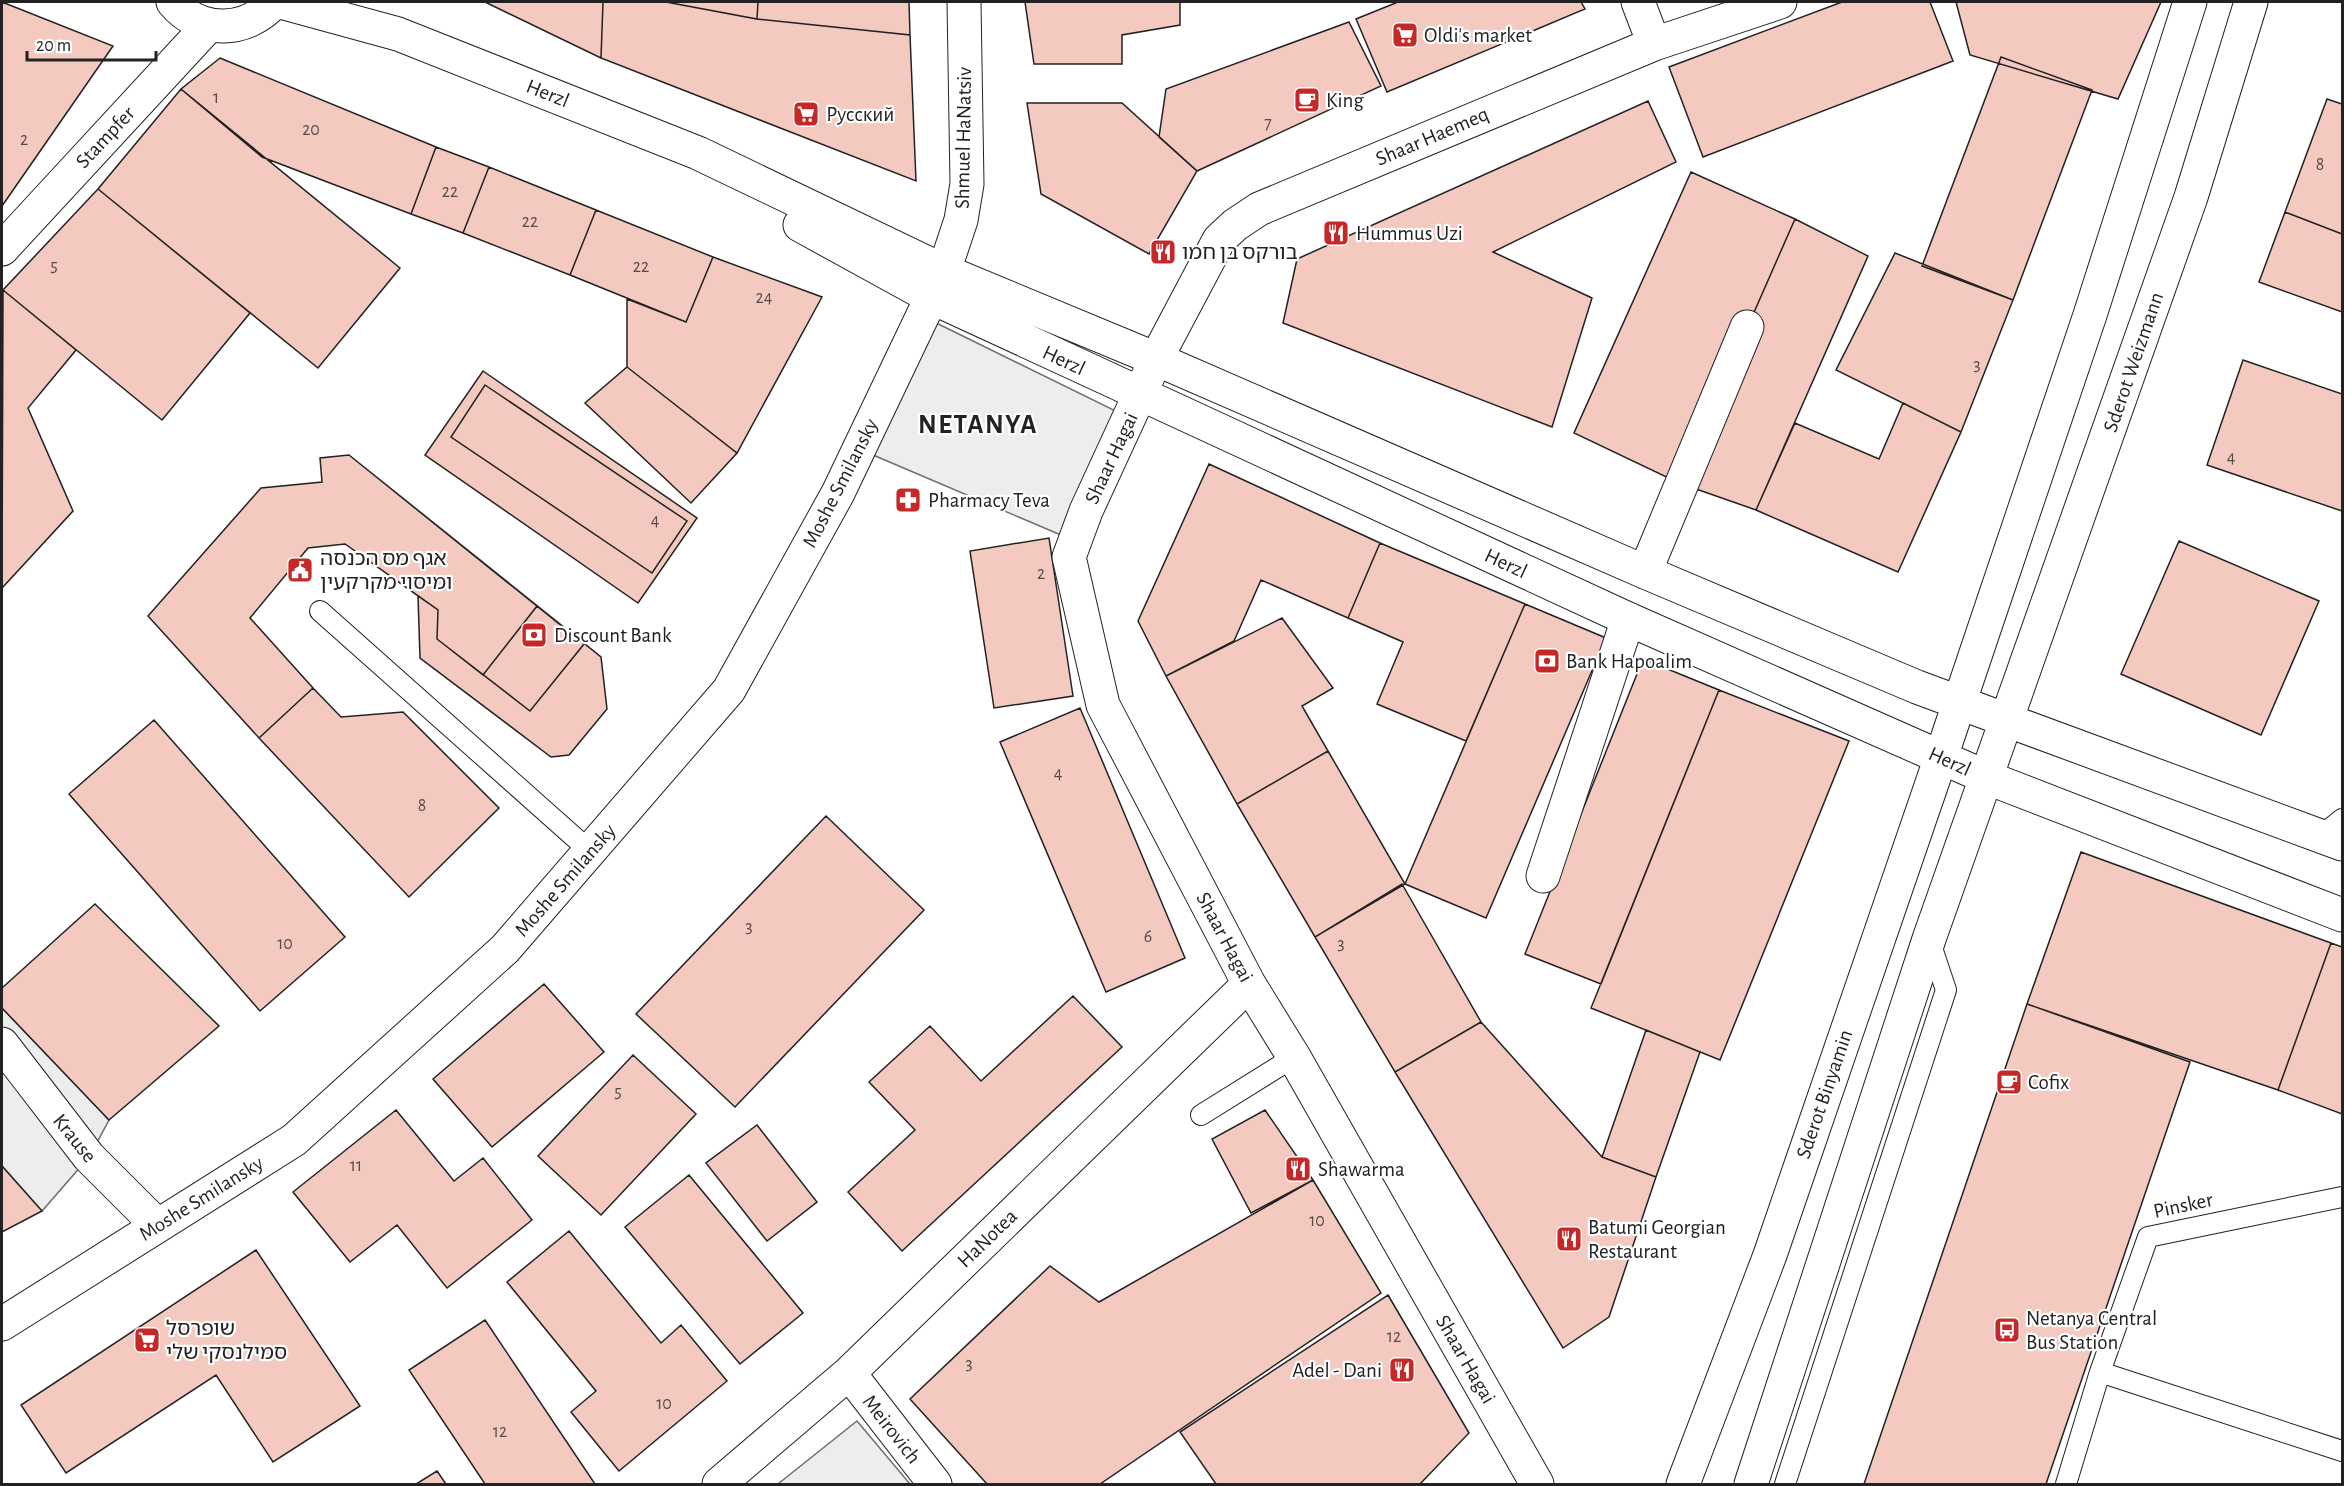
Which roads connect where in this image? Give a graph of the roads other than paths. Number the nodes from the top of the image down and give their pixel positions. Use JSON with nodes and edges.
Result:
{"nodes":[{"id":1,"x":173,"y":2,"type":"edge"},
{"id":2,"x":274,"y":2,"type":"edge"},
{"id":3,"x":280,"y":2,"type":"edge"},
{"id":4,"x":348,"y":2,"type":"edge"},
{"id":5,"x":964,"y":2,"type":"edge"},
{"id":6,"x":1638,"y":2,"type":"edge"},
{"id":7,"x":1780,"y":2,"type":"edge"},
{"id":8,"x":2190,"y":2,"type":"edge"},
{"id":9,"x":2251,"y":2,"type":"edge"},
{"id":10,"x":209,"y":25,"type":"junction"},
{"id":11,"x":398,"y":34,"type":"junction"},
{"id":12,"x":1654,"y":44,"type":"junction"},
{"id":13,"x":2,"y":249,"type":"edge"},
{"id":14,"x":938,"y":284,"type":"junction"},
{"id":15,"x":1747,"y":327,"type":"dead end"},
{"id":16,"x":1156,"y":359,"type":"junction"},
{"id":17,"x":1140,"y":396,"type":"junction"},
{"id":18,"x":1645,"y":572,"type":"junction"},
{"id":19,"x":320,"y":610,"type":"dead end"},
{"id":20,"x":1628,"y":619,"type":"junction"},
{"id":21,"x":1959,"y":702,"type":"junction"},
{"id":22,"x":2008,"y":719,"type":"junction"},
{"id":23,"x":1941,"y":757,"type":"junction"},
{"id":24,"x":1988,"y":778,"type":"junction"},
{"id":25,"x":2336,"y":833,"type":"edge"},
{"id":26,"x":591,"y":852,"type":"junction"},
{"id":27,"x":1543,"y":876,"type":"dead end"},
{"id":28,"x":2343,"y":915,"type":"edge"},
{"id":29,"x":1929,"y":939,"type":"junction"},
{"id":30,"x":1249,"y":984,"type":"junction"},
{"id":31,"x":2,"y":1044,"type":"edge"},
{"id":32,"x":1294,"y":1057,"type":"junction"},
{"id":33,"x":1201,"y":1114,"type":"dead end"},
{"id":34,"x":2343,"y":1197,"type":"edge"},
{"id":35,"x":157,"y":1225,"type":"junction"},
{"id":36,"x":2,"y":1324,"type":"edge"},
{"id":37,"x":2100,"y":1372,"type":"junction"},
{"id":38,"x":849,"y":1373,"type":"junction"},
{"id":39,"x":2343,"y":1451,"type":"edge"},
{"id":40,"x":1681,"y":1480,"type":"edge"},
{"id":41,"x":719,"y":1485,"type":"edge"},
{"id":42,"x":936,"y":1485,"type":"edge"},
{"id":43,"x":1538,"y":1485,"type":"edge"},
{"id":44,"x":1750,"y":1485,"type":"edge"},
{"id":45,"x":1785,"y":1485,"type":"edge"},
{"id":46,"x":2066,"y":1485,"type":"edge"}],
"edges":[{"from":1,"to":10,"type":"street"},
{"from":2,"to":10,"type":"street"},
{"from":3,"to":11,"type":"street","name":"Herzl"},
{"from":4,"to":11,"type":"street","name":"Herzl"},
{"from":5,"to":14,"type":"street","name":"Shmuel HaNatsiv"},
{"from":6,"to":12,"type":"street"},
{"from":7,"to":12,"type":"street","name":"Shaar Haemeq"},
{"from":8,"to":21,"type":"street"},
{"from":9,"to":22,"type":"street","name":"Sderot Weizmann"},
{"from":10,"to":13,"type":"street","name":"Stampfer"},
{"from":11,"to":14,"type":"street","name":"Herzl"},
{"from":12,"to":16,"type":"street","name":"Shaar Haemeq"},
{"from":14,"to":16,"type":"street","name":"Herzl"},
{"from":14,"to":17,"type":"street","name":"Herzl"},
{"from":14,"to":26,"type":"street","name":"Moshe Smilansky"},
{"from":15,"to":18,"type":"street"},
{"from":16,"to":17,"type":"street","name":"Shaar Hagai"},
{"from":16,"to":18,"type":"street","name":"Herzl"},
{"from":17,"to":20,"type":"street","name":"Herzl"},
{"from":17,"to":30,"type":"street","name":"Shaar Hagai"},
{"from":18,"to":21,"type":"street","name":"Herzl"},
{"from":19,"to":26,"type":"lane"},
{"from":20,"to":23,"type":"street","name":"Herzl"},
{"from":20,"to":27,"type":"street"},
{"from":21,"to":22,"type":"street","name":"Herzl"},
{"from":21,"to":23,"type":"street","name":"Sderot Binyamin"},
{"from":22,"to":24,"type":"street"},
{"from":22,"to":25,"type":"street","name":"Herzl"},
{"from":23,"to":24,"type":"street","name":"Herzl"},
{"from":23,"to":40,"type":"street","name":"Sderot Binyamin"},
{"from":24,"to":28,"type":"street","name":"Herzl"},
{"from":24,"to":29,"type":"street"},
{"from":26,"to":35,"type":"street","name":"Moshe Smilansky"},
{"from":29,"to":44,"type":"street"},
{"from":29,"to":45,"type":"lane"},
{"from":30,"to":32,"type":"street","name":"Shaar Hagai"},
{"from":30,"to":38,"type":"street","name":"HaNotea"},
{"from":31,"to":35,"type":"street","name":"Krause"},
{"from":32,"to":33,"type":"lane"},
{"from":32,"to":43,"type":"street","name":"Shaar Hagai"},
{"from":34,"to":37,"type":"lane","name":"Pinsker"},
{"from":35,"to":36,"type":"street","name":"Moshe Smilansky"},
{"from":37,"to":39,"type":"lane"},
{"from":37,"to":46,"type":"lane","name":"Pinsker"},
{"from":38,"to":41,"type":"street","name":"HaNotea"},
{"from":38,"to":42,"type":"street","name":"Meirovich"}]}
